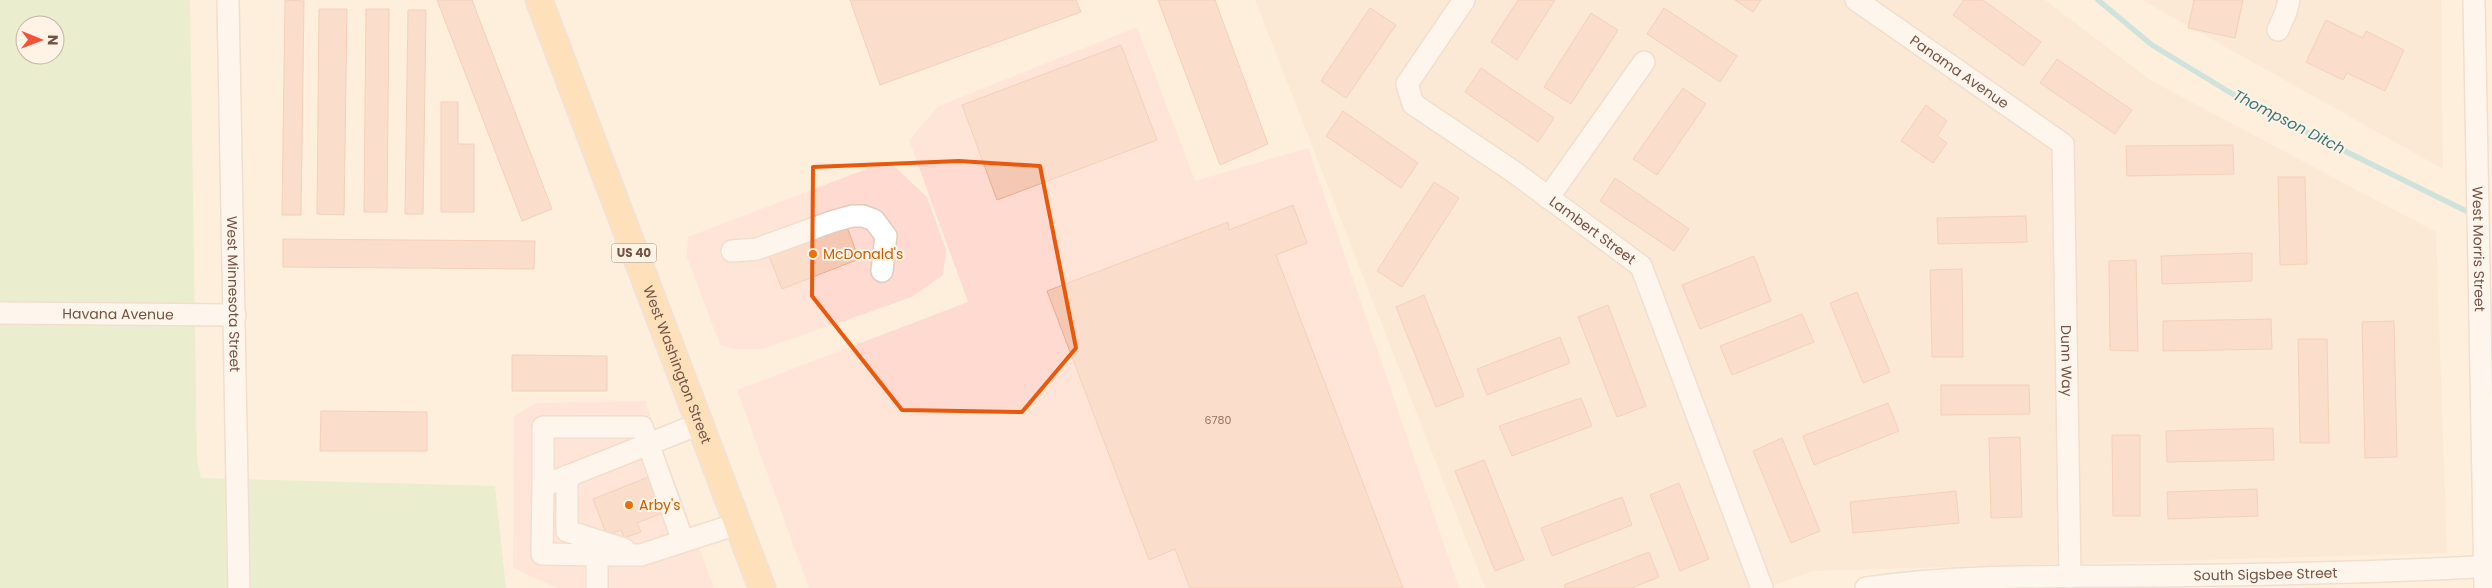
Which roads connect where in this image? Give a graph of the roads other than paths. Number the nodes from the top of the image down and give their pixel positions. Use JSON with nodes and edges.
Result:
{"nodes":[{"id":1,"x":228,"y":0,"type":"edge"},
{"id":2,"x":539,"y":0,"type":"edge"},
{"id":3,"x":1464,"y":0,"type":"edge"},
{"id":4,"x":1856,"y":0,"type":"edge"},
{"id":5,"x":2289,"y":0,"type":"edge"},
{"id":6,"x":2474,"y":0,"type":"edge"},
{"id":7,"x":2278,"y":30,"type":"dead end"},
{"id":8,"x":1644,"y":62,"type":"dead end"},
{"id":9,"x":2063,"y":144,"type":"joint"},
{"id":10,"x":1548,"y":198,"type":"junction"},
{"id":11,"x":732,"y":251,"type":"dead end"},
{"id":12,"x":882,"y":271,"type":"dead end"},
{"id":13,"x":0,"y":313,"type":"edge"},
{"id":14,"x":235,"y":314,"type":"junction"},
{"id":15,"x":699,"y":424,"type":"junction"},
{"id":16,"x":648,"y":444,"type":"junction"},
{"id":17,"x":567,"y":476,"type":"junction"},
{"id":18,"x":543,"y":486,"type":"junction"},
{"id":19,"x":737,"y":524,"type":"junction"},
{"id":20,"x":683,"y":541,"type":"junction"},
{"id":21,"x":597,"y":555,"type":"junction"},
{"id":22,"x":641,"y":555,"type":"junction"},
{"id":23,"x":2488,"y":566,"type":"edge"},
{"id":24,"x":2071,"y":581,"type":"edge"},
{"id":25,"x":239,"y":588,"type":"edge"},
{"id":26,"x":597,"y":588,"type":"edge"},
{"id":27,"x":762,"y":588,"type":"edge"},
{"id":28,"x":1762,"y":588,"type":"edge"},
{"id":29,"x":1866,"y":588,"type":"edge"},
{"id":30,"x":2485,"y":588,"type":"edge"}],
"edges":[{"from":1,"to":14,"type":"street","name":"West Minnesota Street"},
{"from":2,"to":15,"type":"main road","name":"West Washington Street","number":"US 40"},
{"from":3,"to":10,"type":"street","name":"Lambert Street"},
{"from":4,"to":9,"type":"street","name":"Panama Avenue"},
{"from":5,"to":7,"type":"street"},
{"from":6,"to":23,"type":"street","name":"West Morris Street"},
{"from":8,"to":10,"type":"street"},
{"from":9,"to":24,"type":"street","name":"Dunn Way"},
{"from":10,"to":28,"type":"street","name":"Lambert Street"},
{"from":11,"to":12,"type":"street"},
{"from":13,"to":14,"type":"street","name":"Havana Avenue"},
{"from":14,"to":25,"type":"street","name":"West Minnesota Street"},
{"from":15,"to":16,"type":"street"},
{"from":15,"to":19,"type":"main road","name":"West Washington Street","number":"US 40"},
{"from":16,"to":17,"type":"street"},
{"from":16,"to":18,"type":"street"},
{"from":16,"to":20,"type":"street"},
{"from":17,"to":18,"type":"street"},
{"from":17,"to":22,"type":"street"},
{"from":18,"to":21,"type":"street"},
{"from":19,"to":20,"type":"street"},
{"from":19,"to":27,"type":"main road","name":"West Washington Street","number":"US 40"},
{"from":20,"to":22,"type":"street"},
{"from":21,"to":22,"type":"street"},
{"from":21,"to":26,"type":"street"},
{"from":23,"to":24,"type":"street","name":"South Sigsbee Street"},
{"from":23,"to":30,"type":"street","name":"West Morris Street"},
{"from":24,"to":29,"type":"street","name":"South Sigsbee Street"}]}
